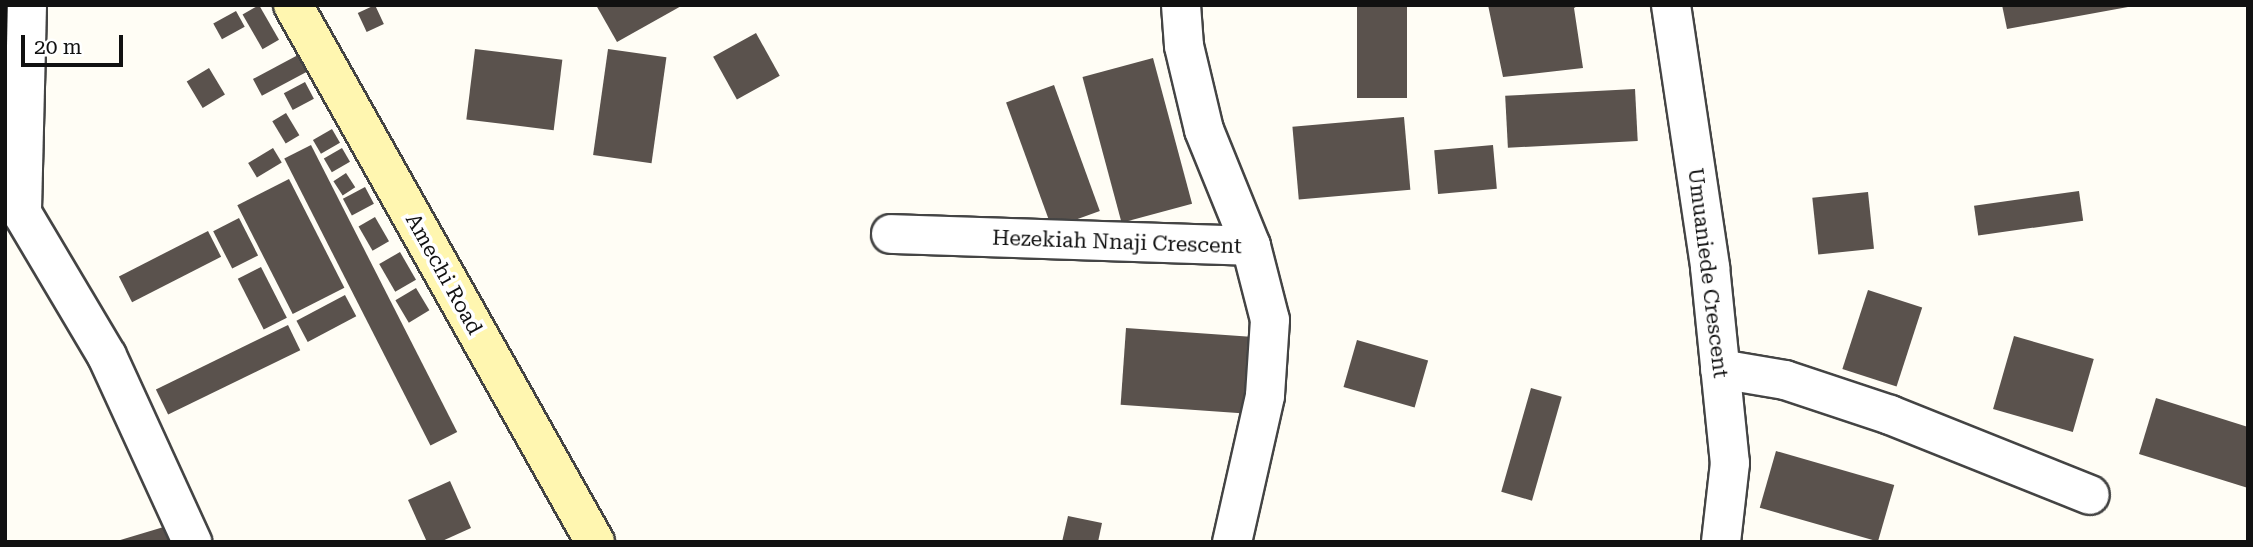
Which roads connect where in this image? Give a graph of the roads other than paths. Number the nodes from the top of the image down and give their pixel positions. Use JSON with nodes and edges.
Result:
{"nodes":[{"id":1,"x":27,"y":5,"type":"edge"},
{"id":2,"x":293,"y":5,"type":"edge"},
{"id":3,"x":1181,"y":5,"type":"edge"},
{"id":4,"x":1671,"y":5,"type":"edge"},
{"id":5,"x":14,"y":216,"type":"edge"},
{"id":6,"x":891,"y":234,"type":"dead end"},
{"id":7,"x":1251,"y":246,"type":"junction"},
{"id":8,"x":1720,"y":369,"type":"junction"},
{"id":9,"x":2090,"y":495,"type":"dead end"},
{"id":10,"x":192,"y":542,"type":"edge"},
{"id":11,"x":595,"y":542,"type":"edge"},
{"id":12,"x":1232,"y":542,"type":"edge"},
{"id":13,"x":1721,"y":542,"type":"edge"}],
"edges":[{"from":1,"to":5,"type":"street"},
{"from":2,"to":11,"type":"main road","name":"Amechi Road"},
{"from":3,"to":7,"type":"street"},
{"from":4,"to":8,"type":"street","name":"Umuaniede Crescent"},
{"from":5,"to":10,"type":"street"},
{"from":6,"to":7,"type":"street","name":"Hezekiah Nnaji Crescent"},
{"from":7,"to":12,"type":"street","name":"Hezekiah Nnaji Crescent"},
{"from":8,"to":9,"type":"street"},
{"from":8,"to":13,"type":"street","name":"Umuaniede Crescent"}]}
